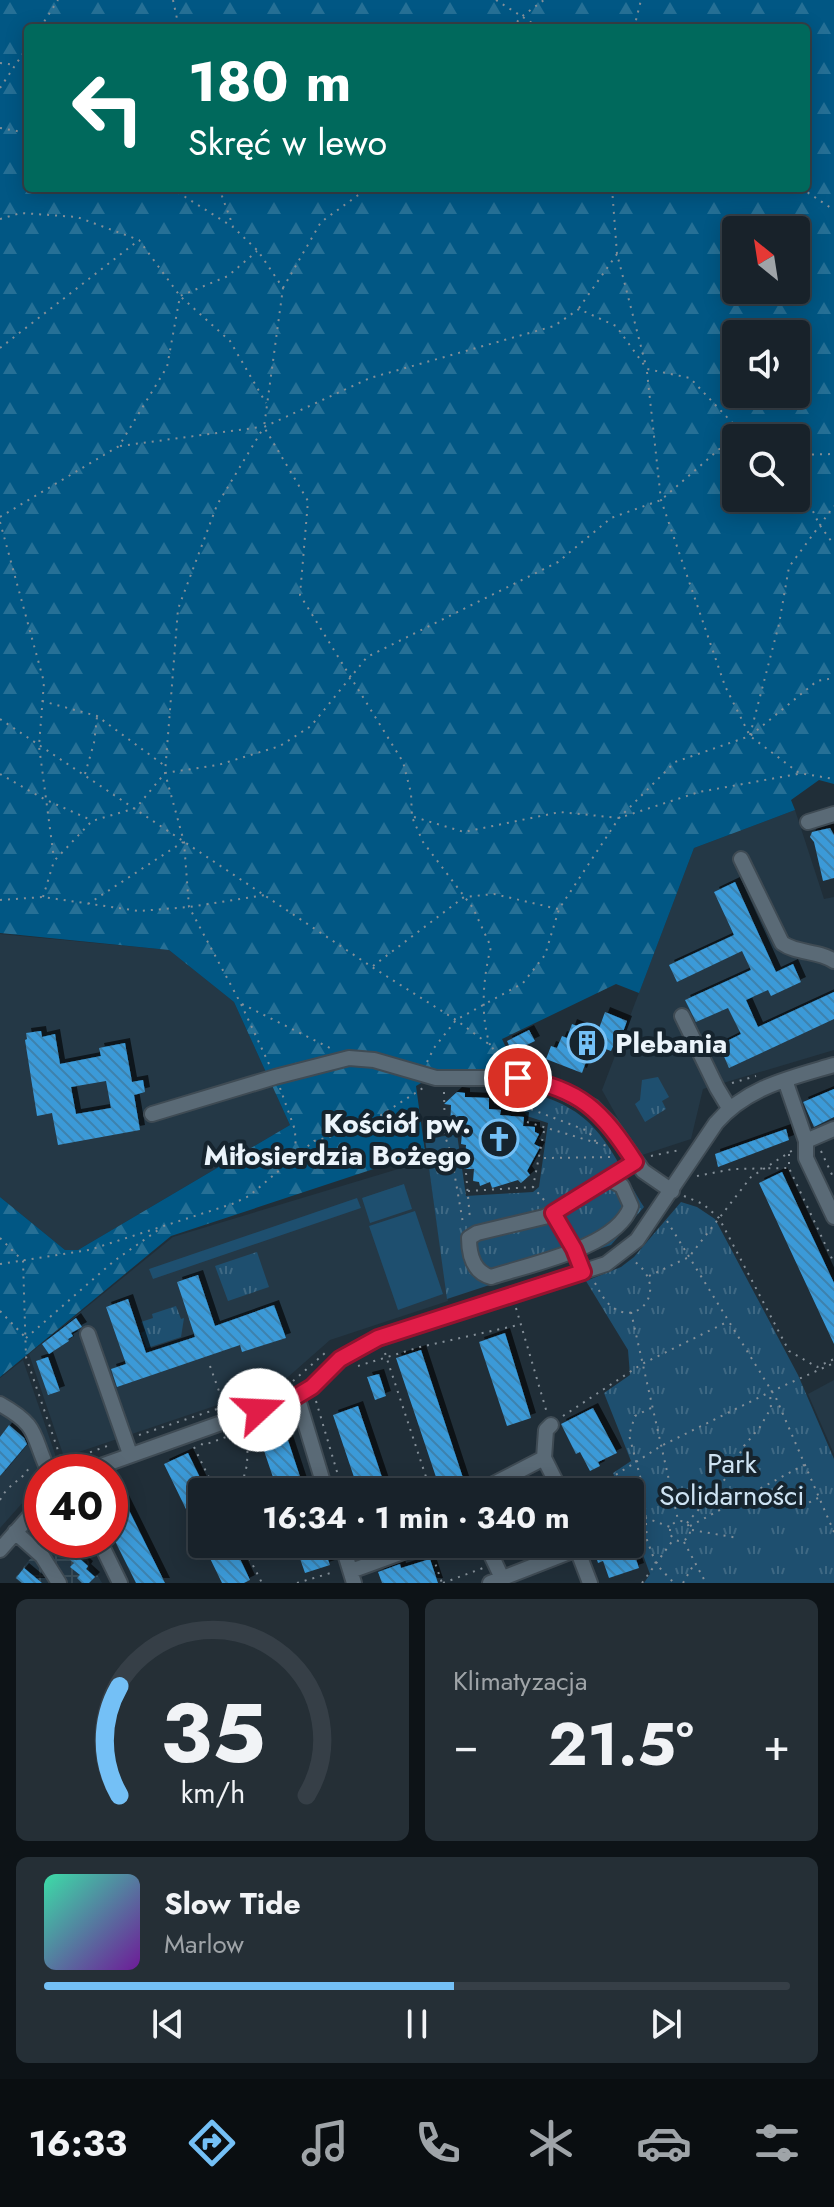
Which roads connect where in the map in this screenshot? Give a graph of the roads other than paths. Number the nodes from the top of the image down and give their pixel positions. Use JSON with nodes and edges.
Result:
{"nodes":[{"id":1,"x":834,"y":814,"type":"edge"},
{"id":2,"x":808,"y":822,"type":"dead end"},
{"id":3,"x":741,"y":859,"type":"dead end"},
{"id":4,"x":832,"y":955,"type":"edge"},
{"id":5,"x":682,"y":1016,"type":"dead end"},
{"id":6,"x":834,"y":1065,"type":"edge"},
{"id":7,"x":785,"y":1080,"type":"junction"},
{"id":8,"x":729,"y":1108,"type":"junction"},
{"id":9,"x":152,"y":1114,"type":"dead end"},
{"id":10,"x":834,"y":1129,"type":"edge"},
{"id":11,"x":806,"y":1141,"type":"junction"},
{"id":12,"x":628,"y":1161,"type":"junction"},
{"id":13,"x":607,"y":1178,"type":"junction"},
{"id":14,"x":672,"y":1191,"type":"junction"},
{"id":15,"x":552,"y":1210,"type":"junction"},
{"id":16,"x":834,"y":1217,"type":"edge"},
{"id":17,"x":574,"y":1249,"type":"junction"},
{"id":18,"x":588,"y":1275,"type":"junction"},
{"id":19,"x":88,"y":1334,"type":"dead end"},
{"id":20,"x":293,"y":1390,"type":"junction"},
{"id":21,"x":0,"y":1404,"type":"edge"},
{"id":22,"x":551,"y":1425,"type":"road end"},
{"id":23,"x":45,"y":1454,"type":"edge"},
{"id":24,"x":130,"y":1454,"type":"joint"},
{"id":25,"x":544,"y":1458,"type":"junction"},
{"id":26,"x":321,"y":1478,"type":"edge"},
{"id":27,"x":500,"y":1478,"type":"edge"},
{"id":28,"x":554,"y":1478,"type":"edge"},
{"id":29,"x":24,"y":1523,"type":"edge"},
{"id":30,"x":15,"y":1532,"type":"junction"},
{"id":31,"x":0,"y":1550,"type":"edge"},
{"id":32,"x":108,"y":1558,"type":"edge"},
{"id":33,"x":403,"y":1558,"type":"edge"},
{"id":34,"x":492,"y":1558,"type":"edge"},
{"id":35,"x":550,"y":1558,"type":"edge"},
{"id":36,"x":580,"y":1558,"type":"edge"},
{"id":37,"x":349,"y":1575,"type":"edge"},
{"id":38,"x":496,"y":1581,"type":"edge"},
{"id":39,"x":59,"y":1583,"type":"edge"},
{"id":40,"x":120,"y":1583,"type":"edge"},
{"id":41,"x":590,"y":1583,"type":"edge"}],
"edges":[{"from":1,"to":2,"type":"street"},
{"from":3,"to":4,"type":"street"},
{"from":5,"to":8,"type":"street"},
{"from":6,"to":7,"type":"street"},
{"from":7,"to":8,"type":"street"},
{"from":7,"to":11,"type":"street"},
{"from":8,"to":14,"type":"street"},
{"from":9,"to":12,"type":"street"},
{"from":10,"to":11,"type":"street"},
{"from":11,"to":16,"type":"street"},
{"from":12,"to":13,"type":"street"},
{"from":12,"to":14,"type":"street"},
{"from":13,"to":15,"type":"street"},
{"from":13,"to":17,"type":"street"},
{"from":14,"to":18,"type":"street"},
{"from":15,"to":17,"type":"street"},
{"from":15,"to":17,"type":"street"},
{"from":17,"to":18,"type":"street"},
{"from":18,"to":20,"type":"street"},
{"from":19,"to":24,"type":"street"},
{"from":20,"to":24,"type":"street"},
{"from":20,"to":26,"type":"street"},
{"from":21,"to":23,"type":"street"},
{"from":22,"to":25,"type":"street"},
{"from":25,"to":27,"type":"street"},
{"from":25,"to":28,"type":"street"},
{"from":29,"to":30,"type":"street"},
{"from":30,"to":31,"type":"street"},
{"from":30,"to":39,"type":"street"},
{"from":32,"to":40,"type":"street"},
{"from":33,"to":37,"type":"street"},
{"from":34,"to":38,"type":"street"},
{"from":35,"to":38,"type":"street"},
{"from":36,"to":41,"type":"street"}]}
